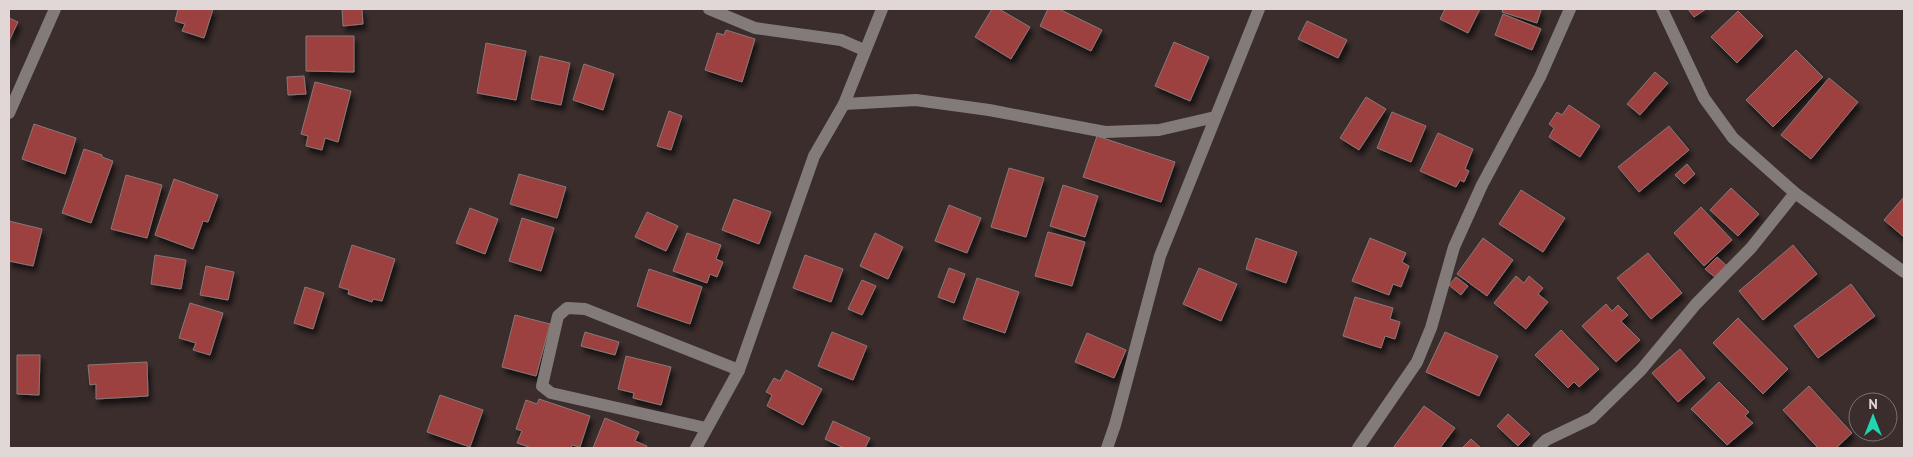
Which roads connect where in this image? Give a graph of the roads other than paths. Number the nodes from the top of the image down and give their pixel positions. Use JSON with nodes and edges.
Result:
{"nodes":[{"id":1,"x":55,"y":9,"type":"edge"},
{"id":2,"x":709,"y":9,"type":"edge"},
{"id":3,"x":882,"y":9,"type":"edge"},
{"id":4,"x":1259,"y":9,"type":"edge"},
{"id":5,"x":1570,"y":9,"type":"edge"},
{"id":6,"x":1662,"y":9,"type":"edge"},
{"id":7,"x":864,"y":50,"type":"junction"},
{"id":8,"x":844,"y":104,"type":"junction"},
{"id":9,"x":9,"y":113,"type":"edge"},
{"id":10,"x":1215,"y":117,"type":"junction"},
{"id":11,"x":1795,"y":193,"type":"junction"},
{"id":12,"x":1904,"y":272,"type":"edge"},
{"id":13,"x":739,"y":370,"type":"junction"},
{"id":14,"x":706,"y":428,"type":"junction"},
{"id":15,"x":696,"y":448,"type":"edge"},
{"id":16,"x":1107,"y":448,"type":"edge"},
{"id":17,"x":1358,"y":448,"type":"edge"},
{"id":18,"x":1538,"y":448,"type":"edge"}],
"edges":[{"from":1,"to":9,"type":"street"},
{"from":2,"to":7,"type":"street"},
{"from":3,"to":7,"type":"street"},
{"from":4,"to":10,"type":"street"},
{"from":5,"to":17,"type":"street"},
{"from":6,"to":11,"type":"street"},
{"from":7,"to":8,"type":"street"},
{"from":8,"to":10,"type":"street"},
{"from":8,"to":13,"type":"street"},
{"from":10,"to":16,"type":"street"},
{"from":11,"to":12,"type":"street"},
{"from":11,"to":18,"type":"street"},
{"from":13,"to":14,"type":"street"},
{"from":13,"to":14,"type":"street"},
{"from":14,"to":15,"type":"street"}]}
